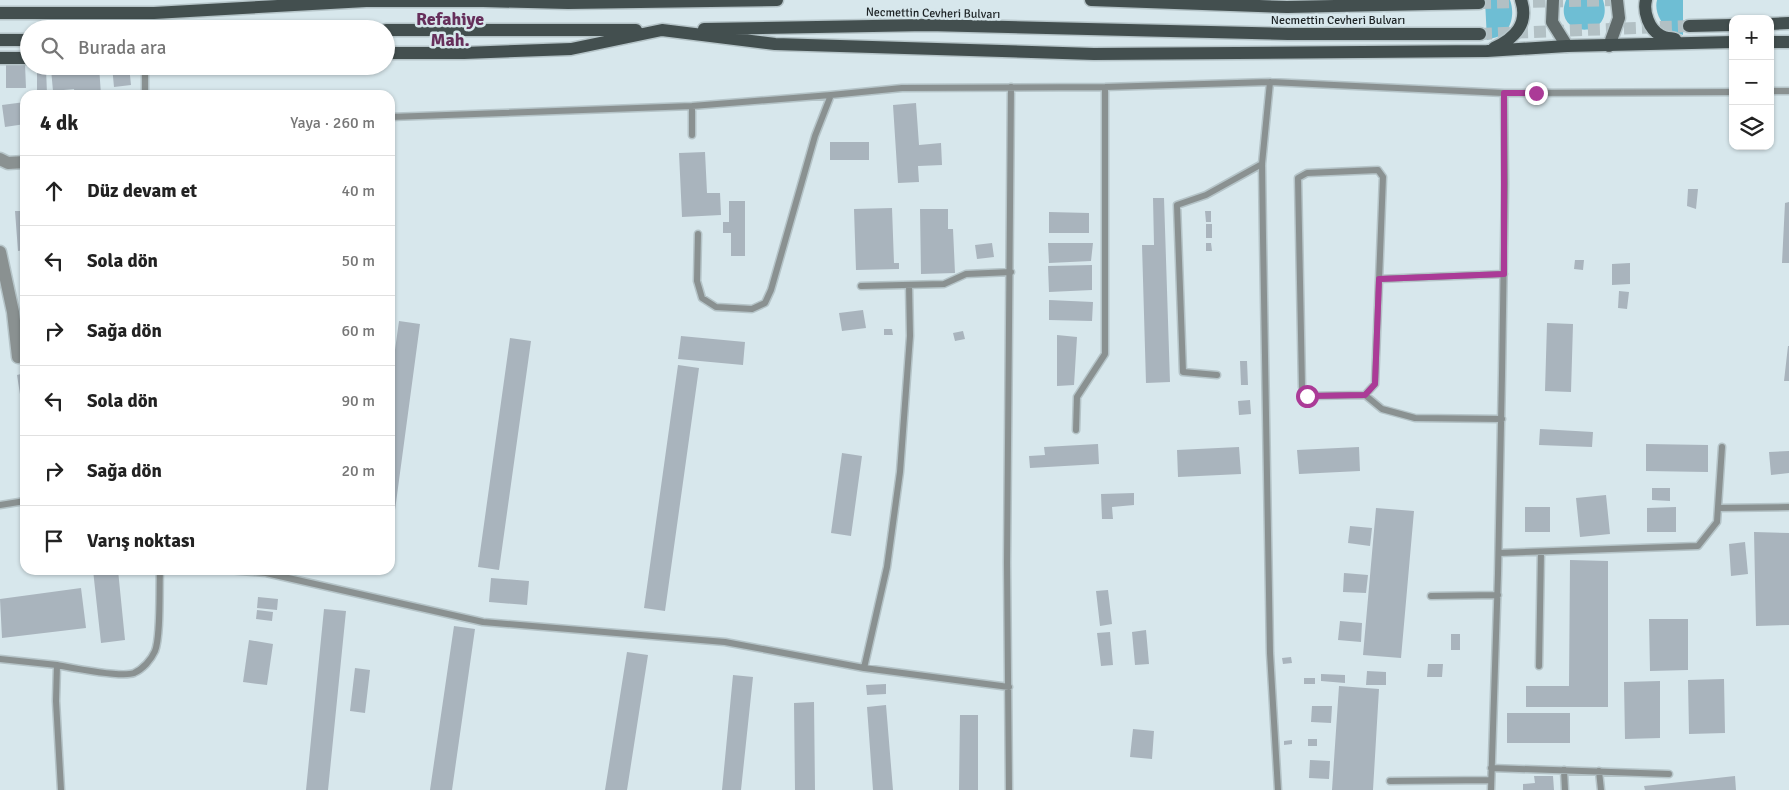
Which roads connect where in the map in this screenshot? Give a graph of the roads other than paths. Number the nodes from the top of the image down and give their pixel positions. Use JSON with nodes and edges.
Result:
{"nodes":[{"id":1,"x":691,"y":0,"type":"edge"},
{"id":2,"x":777,"y":0,"type":"edge"},
{"id":3,"x":1091,"y":0,"type":"edge"},
{"id":4,"x":1521,"y":0,"type":"edge"},
{"id":5,"x":1553,"y":0,"type":"edge"},
{"id":6,"x":1617,"y":0,"type":"edge"},
{"id":7,"x":1646,"y":0,"type":"edge"},
{"id":8,"x":1479,"y":3,"type":"dead end"},
{"id":9,"x":0,"y":13,"type":"edge"},
{"id":10,"x":1789,"y":23,"type":"edge"},
{"id":11,"x":1774,"y":24,"type":"edge"},
{"id":12,"x":1729,"y":25,"type":"edge"},
{"id":13,"x":1689,"y":26,"type":"tunnel mouth"},
{"id":14,"x":395,"y":30,"type":"edge"},
{"id":15,"x":662,"y":30,"type":"junction"},
{"id":16,"x":1480,"y":34,"type":"tunnel mouth"},
{"id":17,"x":0,"y":40,"type":"edge"},
{"id":18,"x":20,"y":40,"type":"edge"},
{"id":19,"x":1687,"y":42,"type":"junction"},
{"id":20,"x":1729,"y":42,"type":"edge"},
{"id":21,"x":1774,"y":42,"type":"edge"},
{"id":22,"x":1789,"y":42,"type":"edge"},
{"id":23,"x":1567,"y":46,"type":"junction"},
{"id":24,"x":1609,"y":46,"type":"junction"},
{"id":25,"x":1487,"y":50,"type":"junction"},
{"id":26,"x":395,"y":53,"type":"edge"},
{"id":27,"x":0,"y":58,"type":"edge"},
{"id":28,"x":20,"y":58,"type":"edge"},
{"id":29,"x":145,"y":75,"type":"edge"},
{"id":30,"x":1270,"y":82,"type":"junction"},
{"id":31,"x":1011,"y":87,"type":"junction"},
{"id":32,"x":1105,"y":87,"type":"junction"},
{"id":33,"x":145,"y":90,"type":"edge"},
{"id":34,"x":1774,"y":91,"type":"edge"},
{"id":35,"x":1789,"y":91,"type":"edge"},
{"id":36,"x":1729,"y":92,"type":"edge"},
{"id":37,"x":1504,"y":93,"type":"junction"},
{"id":38,"x":831,"y":96,"type":"junction"},
{"id":39,"x":692,"y":106,"type":"junction"},
{"id":40,"x":395,"y":117,"type":"edge"},
{"id":41,"x":692,"y":135,"type":"dead end"},
{"id":42,"x":0,"y":158,"type":"edge"},
{"id":43,"x":20,"y":162,"type":"edge"},
{"id":44,"x":1262,"y":164,"type":"junction"},
{"id":45,"x":698,"y":234,"type":"dead end"},
{"id":46,"x":0,"y":252,"type":"edge"},
{"id":47,"x":1011,"y":272,"type":"junction"},
{"id":48,"x":1504,"y":274,"type":"junction"},
{"id":49,"x":1379,"y":279,"type":"junction"},
{"id":50,"x":909,"y":284,"type":"junction"},
{"id":51,"x":861,"y":286,"type":"dead end"},
{"id":52,"x":18,"y":357,"type":"dead end"},
{"id":53,"x":1217,"y":375,"type":"dead end"},
{"id":54,"x":1365,"y":395,"type":"junction"},
{"id":55,"x":1502,"y":419,"type":"junction"},
{"id":56,"x":1076,"y":430,"type":"dead end"},
{"id":57,"x":1722,"y":447,"type":"dead end"},
{"id":58,"x":20,"y":502,"type":"edge"},
{"id":59,"x":0,"y":505,"type":"edge"},
{"id":60,"x":1718,"y":508,"type":"junction"},
{"id":61,"x":1789,"y":508,"type":"edge"},
{"id":62,"x":1541,"y":552,"type":"junction"},
{"id":63,"x":1499,"y":553,"type":"junction"},
{"id":64,"x":160,"y":575,"type":"edge"},
{"id":65,"x":275,"y":575,"type":"edge"},
{"id":66,"x":1498,"y":595,"type":"junction"},
{"id":67,"x":1431,"y":596,"type":"dead end"},
{"id":68,"x":0,"y":659,"type":"edge"},
{"id":69,"x":57,"y":665,"type":"junction"},
{"id":70,"x":1539,"y":666,"type":"dead end"},
{"id":71,"x":864,"y":668,"type":"junction"},
{"id":72,"x":1009,"y":687,"type":"junction"},
{"id":73,"x":1491,"y":768,"type":"junction"},
{"id":74,"x":1564,"y":770,"type":"junction"},
{"id":75,"x":1599,"y":771,"type":"junction"},
{"id":76,"x":1669,"y":774,"type":"dead end"},
{"id":77,"x":1491,"y":780,"type":"junction"},
{"id":78,"x":1390,"y":781,"type":"dead end"},
{"id":79,"x":61,"y":790,"type":"edge"},
{"id":80,"x":1009,"y":790,"type":"edge"},
{"id":81,"x":1278,"y":790,"type":"edge"},
{"id":82,"x":1491,"y":790,"type":"edge"},
{"id":83,"x":1565,"y":790,"type":"edge"},
{"id":84,"x":1601,"y":790,"type":"edge"}],
"edges":[{"from":1,"to":2,"type":"main road"},
{"from":1,"to":9,"type":"main road"},
{"from":3,"to":8,"type":"main road","name":"Necmettin Cevheri Bulvarı"},
{"from":4,"to":25,"type":"main road"},
{"from":5,"to":23,"type":"main road"},
{"from":6,"to":24,"type":"main road"},
{"from":7,"to":19,"type":"main road"},
{"from":10,"to":11,"type":"main road"},
{"from":12,"to":13,"type":"main road"},
{"from":14,"to":15,"type":"main road","name":"Necmettin Cevheri Bulvarı"},
{"from":15,"to":16,"type":"main road","name":"Necmettin Cevheri Bulvarı"},
{"from":15,"to":25,"type":"main road"},
{"from":15,"to":26,"type":"main road"},
{"from":17,"to":18,"type":"main road"},
{"from":19,"to":20,"type":"main road"},
{"from":19,"to":24,"type":"main road"},
{"from":21,"to":22,"type":"main road"},
{"from":23,"to":24,"type":"main road"},
{"from":23,"to":25,"type":"main road"},
{"from":27,"to":28,"type":"main road"},
{"from":29,"to":33,"type":"lane"},
{"from":30,"to":32,"type":"lane"},
{"from":30,"to":37,"type":"lane"},
{"from":30,"to":44,"type":"lane"},
{"from":31,"to":32,"type":"lane"},
{"from":31,"to":38,"type":"lane"},
{"from":31,"to":47,"type":"lane"},
{"from":32,"to":56,"type":"lane"},
{"from":34,"to":35,"type":"lane"},
{"from":36,"to":37,"type":"lane"},
{"from":37,"to":48,"type":"lane"},
{"from":38,"to":39,"type":"lane"},
{"from":38,"to":45,"type":"lane"},
{"from":39,"to":40,"type":"lane"},
{"from":39,"to":41,"type":"lane"},
{"from":42,"to":43,"type":"street"},
{"from":44,"to":53,"type":"lane"},
{"from":44,"to":81,"type":"lane"},
{"from":46,"to":52,"type":"street"},
{"from":47,"to":50,"type":"lane"},
{"from":47,"to":72,"type":"lane"},
{"from":48,"to":49,"type":"lane"},
{"from":48,"to":55,"type":"lane"},
{"from":49,"to":54,"type":"lane"},
{"from":49,"to":54,"type":"lane"},
{"from":50,"to":51,"type":"lane"},
{"from":50,"to":71,"type":"lane"},
{"from":54,"to":55,"type":"lane"},
{"from":55,"to":63,"type":"lane"},
{"from":57,"to":60,"type":"lane"},
{"from":58,"to":59,"type":"lane"},
{"from":60,"to":61,"type":"lane"},
{"from":60,"to":62,"type":"lane"},
{"from":62,"to":63,"type":"lane"},
{"from":62,"to":70,"type":"lane"},
{"from":63,"to":66,"type":"lane"},
{"from":64,"to":69,"type":"lane"},
{"from":65,"to":71,"type":"lane"},
{"from":66,"to":67,"type":"lane"},
{"from":66,"to":73,"type":"lane"},
{"from":68,"to":69,"type":"lane"},
{"from":69,"to":79,"type":"lane"},
{"from":71,"to":72,"type":"lane"},
{"from":72,"to":80,"type":"lane"},
{"from":73,"to":74,"type":"lane"},
{"from":73,"to":77,"type":"lane"},
{"from":74,"to":75,"type":"lane"},
{"from":74,"to":83,"type":"lane"},
{"from":75,"to":76,"type":"lane"},
{"from":75,"to":84,"type":"lane"},
{"from":77,"to":78,"type":"lane"},
{"from":77,"to":82,"type":"lane"}]}
